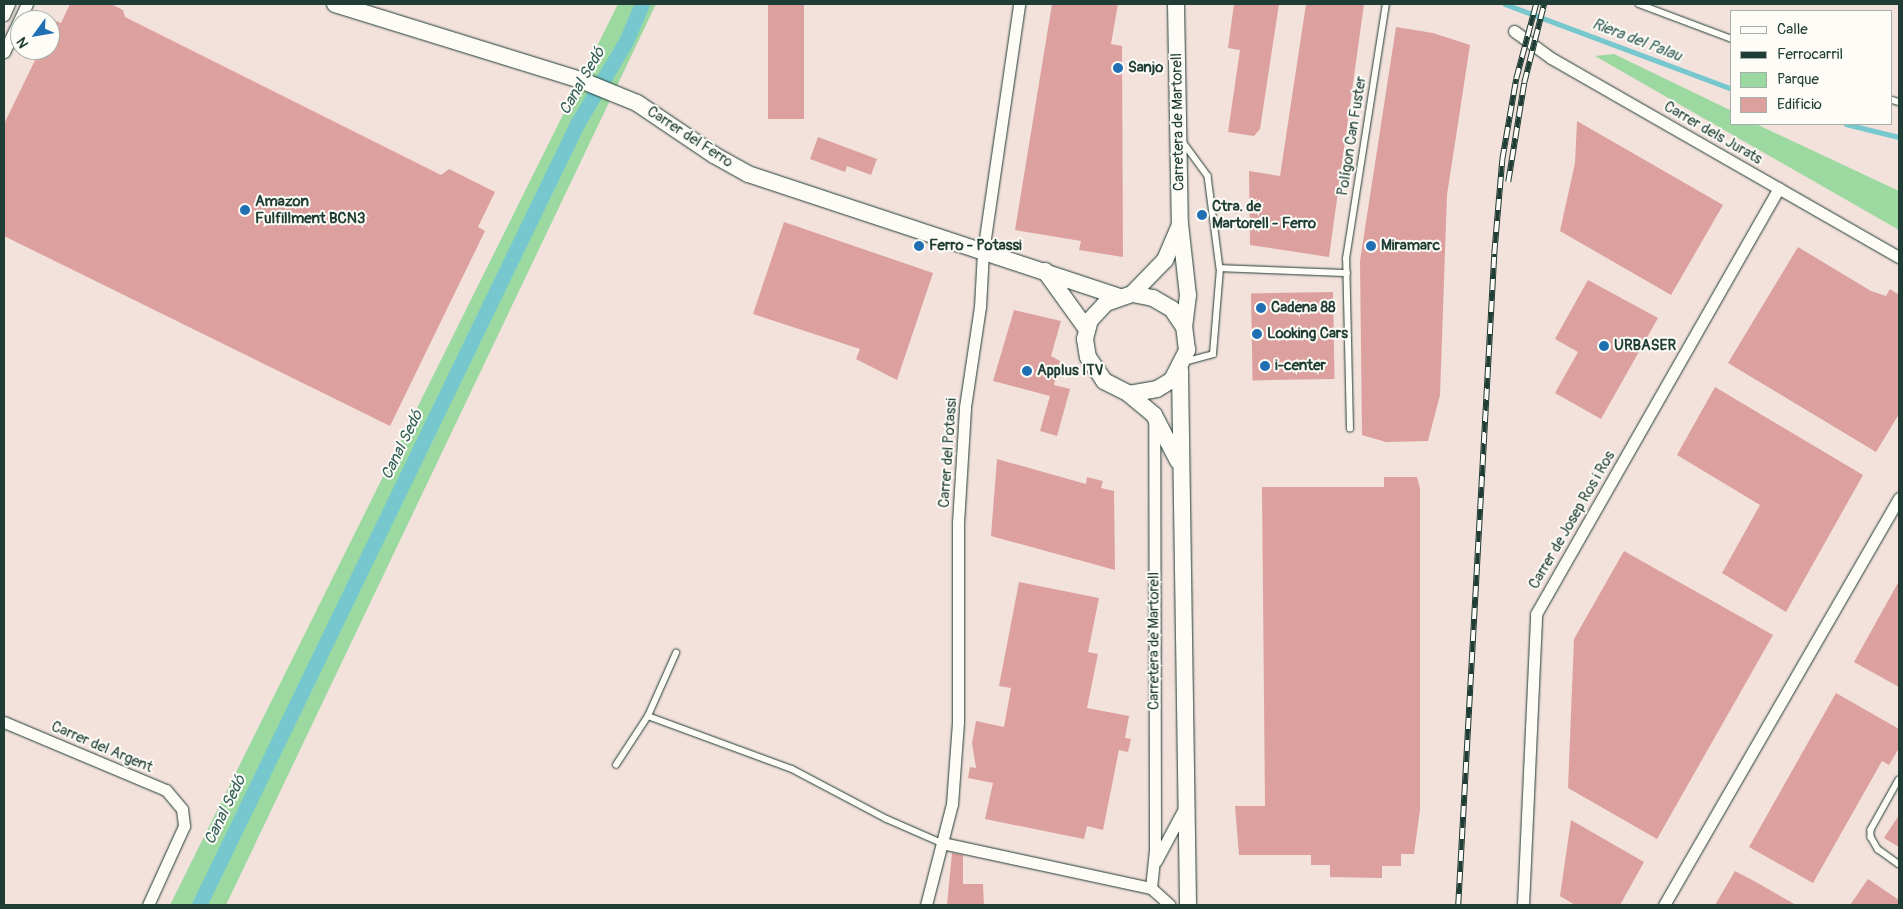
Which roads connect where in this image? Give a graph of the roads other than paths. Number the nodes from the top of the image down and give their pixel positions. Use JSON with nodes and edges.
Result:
{"nodes":[{"id":1,"x":9,"y":4,"type":"edge"},
{"id":2,"x":27,"y":4,"type":"edge"},
{"id":3,"x":335,"y":4,"type":"edge"},
{"id":4,"x":1019,"y":4,"type":"edge"},
{"id":5,"x":1171,"y":4,"type":"edge"},
{"id":6,"x":1386,"y":4,"type":"edge"},
{"id":7,"x":1639,"y":4,"type":"edge"},
{"id":8,"x":1176,"y":12,"type":"edge"},
{"id":9,"x":4,"y":15,"type":"edge"},
{"id":10,"x":1514,"y":31,"type":"dead end"},
{"id":11,"x":1730,"y":38,"type":"edge"},
{"id":12,"x":4,"y":52,"type":"edge"},
{"id":13,"x":1178,"y":136,"type":"junction"},
{"id":14,"x":1779,"y":188,"type":"junction"},
{"id":15,"x":1180,"y":224,"type":"junction"},
{"id":16,"x":983,"y":252,"type":"junction"},
{"id":17,"x":1899,"y":257,"type":"edge"},
{"id":18,"x":1220,"y":268,"type":"junction"},
{"id":19,"x":1045,"y":271,"type":"junction"},
{"id":20,"x":1346,"y":273,"type":"junction"},
{"id":21,"x":1126,"y":295,"type":"junction"},
{"id":22,"x":1184,"y":327,"type":"junction"},
{"id":23,"x":1086,"y":328,"type":"junction"},
{"id":24,"x":1182,"y":366,"type":"junction"},
{"id":25,"x":1130,"y":394,"type":"junction"},
{"id":26,"x":1154,"y":416,"type":"junction"},
{"id":27,"x":1350,"y":429,"type":"dead end"},
{"id":28,"x":1182,"y":470,"type":"junction"},
{"id":29,"x":1899,"y":498,"type":"edge"},
{"id":30,"x":676,"y":653,"type":"dead end"},
{"id":31,"x":648,"y":716,"type":"junction"},
{"id":32,"x":4,"y":722,"type":"edge"},
{"id":33,"x":616,"y":765,"type":"dead end"},
{"id":34,"x":1899,"y":780,"type":"edge"},
{"id":35,"x":1187,"y":803,"type":"junction"},
{"id":36,"x":942,"y":843,"type":"junction"},
{"id":37,"x":1899,"y":864,"type":"edge"},
{"id":38,"x":1153,"y":866,"type":"junction"},
{"id":39,"x":1157,"y":896,"type":"edge"},
{"id":40,"x":148,"y":905,"type":"edge"},
{"id":41,"x":926,"y":905,"type":"edge"},
{"id":42,"x":1170,"y":905,"type":"edge"},
{"id":43,"x":1188,"y":905,"type":"edge"},
{"id":44,"x":1523,"y":905,"type":"edge"},
{"id":45,"x":1664,"y":905,"type":"edge"}],
"edges":[{"from":1,"to":9,"type":"street"},
{"from":2,"to":12,"type":"street"},
{"from":3,"to":16,"type":"main road","name":"Carrer del Ferro"},
{"from":4,"to":16,"type":"street","name":"Carrer del Potassi"},
{"from":5,"to":8,"type":"street","name":"Carretera de Martorell"},
{"from":6,"to":20,"type":"lane","name":"Polígon Can Fuster"},
{"from":7,"to":11,"type":"lane"},
{"from":8,"to":13,"type":"main road","name":"Carretera de Martorell"},
{"from":10,"to":14,"type":"street","name":"Carrer dels Jurats"},
{"from":13,"to":15,"type":"main road","name":"Carretera de Martorell"},
{"from":13,"to":18,"type":"lane"},
{"from":14,"to":17,"type":"street","name":"Carrer dels Jurats"},
{"from":14,"to":44,"type":"street","name":"Carrer de Josep Ros i Ros"},
{"from":15,"to":21,"type":"main road","name":"Carretera de Martorell"},
{"from":15,"to":22,"type":"main road","name":"Carretera de Martorell"},
{"from":16,"to":19,"type":"main road","name":"Carrer del Ferro"},
{"from":16,"to":36,"type":"street","name":"Carrer del Potassi"},
{"from":18,"to":20,"type":"lane"},
{"from":18,"to":24,"type":"lane"},
{"from":19,"to":21,"type":"main road","name":"Carrer del Ferro"},
{"from":19,"to":23,"type":"main road"},
{"from":20,"to":27,"type":"lane","name":"Polígon Can Fuster"},
{"from":21,"to":22,"type":"main road"},
{"from":21,"to":23,"type":"main road","name":"Carretera de Martorell"},
{"from":22,"to":24,"type":"main road","name":"Carretera de Martorell"},
{"from":23,"to":25,"type":"main road","name":"Carretera de Martorell"},
{"from":24,"to":25,"type":"main road"},
{"from":24,"to":28,"type":"main road","name":"Carretera de Martorell"},
{"from":25,"to":26,"type":"main road","name":"Carretera de Martorell"},
{"from":26,"to":28,"type":"main road","name":"Carretera de Martorell"},
{"from":26,"to":38,"type":"street","name":"Carretera de Martorell"},
{"from":28,"to":35,"type":"main road","name":"Carretera de Martorell"},
{"from":29,"to":45,"type":"street"},
{"from":30,"to":31,"type":"lane"},
{"from":31,"to":33,"type":"lane"},
{"from":31,"to":36,"type":"lane"},
{"from":32,"to":40,"type":"street","name":"Carrer del Argent"},
{"from":34,"to":37,"type":"lane"},
{"from":35,"to":38,"type":"street","name":"Carretera de Martorell"},
{"from":35,"to":43,"type":"main road","name":"Carretera de Martorell"},
{"from":36,"to":39,"type":"street"},
{"from":36,"to":41,"type":"street","name":"Carrer del Potassi"},
{"from":38,"to":39,"type":"street","name":"Carretera de Martorell"},
{"from":39,"to":42,"type":"street"}]}
